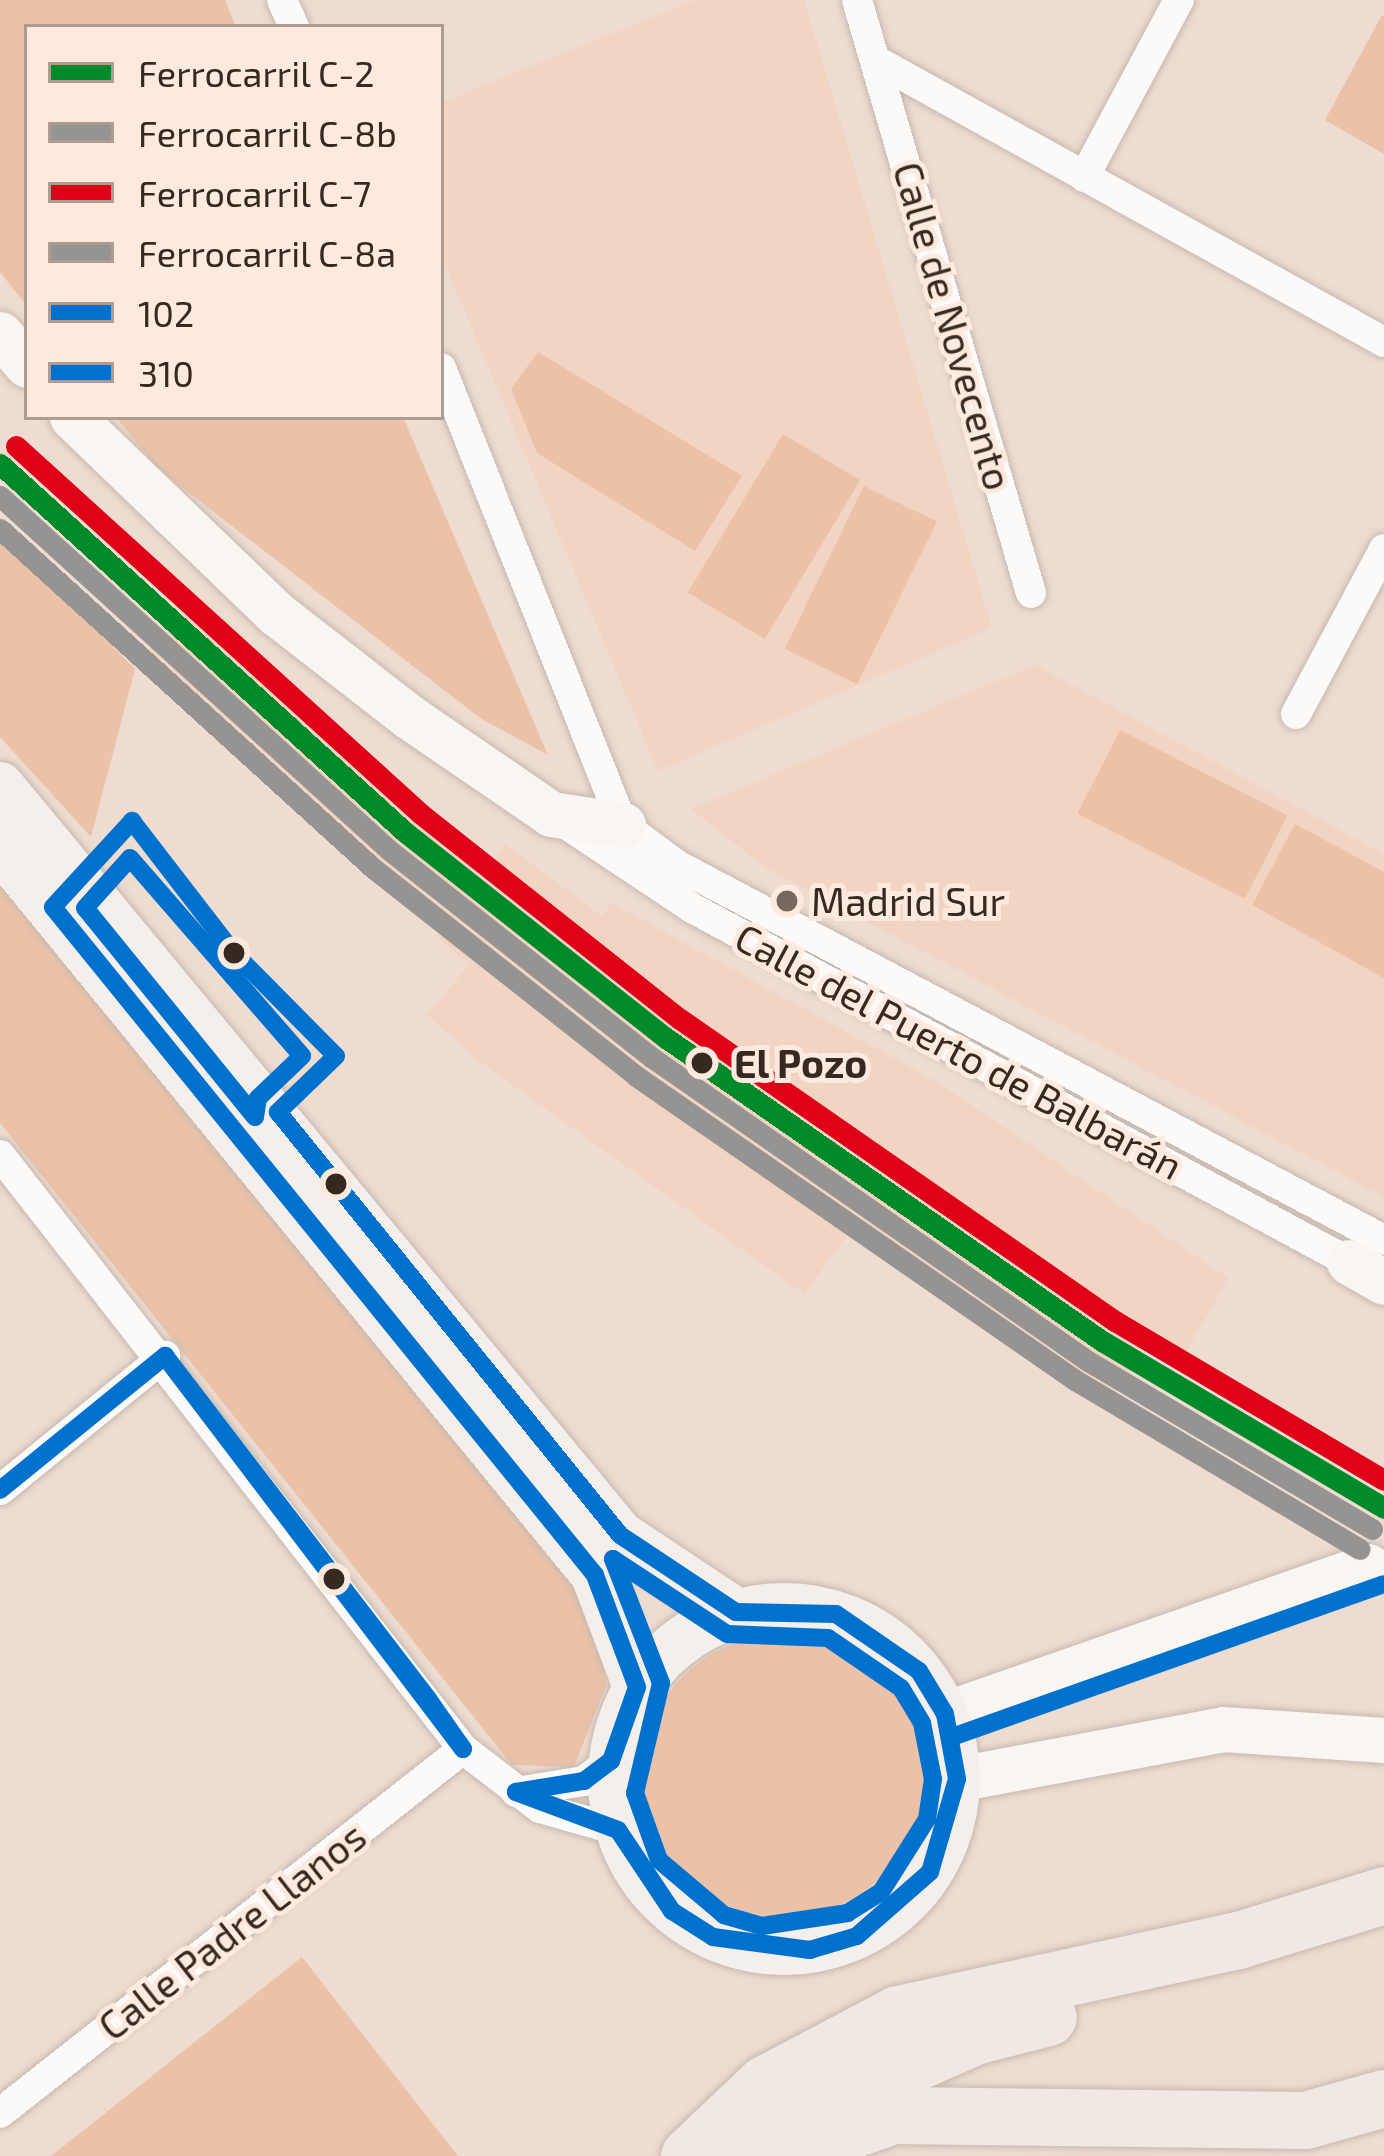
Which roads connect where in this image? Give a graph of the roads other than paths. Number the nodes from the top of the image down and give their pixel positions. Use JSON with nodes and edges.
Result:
{"nodes":[{"id":1,"x":857,"y":0,"type":"edge"},
{"id":2,"x":1179,"y":0,"type":"edge"},
{"id":3,"x":875,"y":60,"type":"junction"},
{"id":4,"x":1084,"y":176,"type":"junction"},
{"id":5,"x":0,"y":334,"type":"edge"},
{"id":6,"x":1384,"y":342,"type":"edge"},
{"id":7,"x":24,"y":362,"type":"edge"},
{"id":8,"x":444,"y":376,"type":"edge"},
{"id":9,"x":75,"y":420,"type":"edge"},
{"id":10,"x":1384,"y":549,"type":"edge"},
{"id":11,"x":1031,"y":592,"type":"dead end"},
{"id":12,"x":1296,"y":714,"type":"dead end"},
{"id":13,"x":0,"y":786,"type":"edge"},
{"id":14,"x":551,"y":814,"type":"junction"},
{"id":15,"x":623,"y":825,"type":"junction"},
{"id":16,"x":0,"y":847,"type":"edge"},
{"id":17,"x":0,"y":1154,"type":"edge"},
{"id":18,"x":1375,"y":1268,"type":"edge"},
{"id":19,"x":166,"y":1356,"type":"junction"},
{"id":20,"x":0,"y":1490,"type":"edge"},
{"id":21,"x":1368,"y":1566,"type":"dead end"},
{"id":22,"x":736,"y":1612,"type":"junction"},
{"id":23,"x":637,"y":1687,"type":"junction"},
{"id":24,"x":944,"y":1714,"type":"junction"},
{"id":25,"x":1384,"y":1740,"type":"edge"},
{"id":26,"x":464,"y":1749,"type":"junction"},
{"id":27,"x":611,"y":1761,"type":"junction"},
{"id":28,"x":957,"y":1779,"type":"junction"},
{"id":29,"x":516,"y":1792,"type":"junction"},
{"id":30,"x":618,"y":1830,"type":"junction"},
{"id":31,"x":1384,"y":1895,"type":"edge"},
{"id":32,"x":1384,"y":1913,"type":"edge"},
{"id":33,"x":1384,"y":2098,"type":"edge"},
{"id":34,"x":0,"y":2113,"type":"edge"},
{"id":35,"x":689,"y":2156,"type":"edge"},
{"id":36,"x":754,"y":2156,"type":"edge"},
{"id":37,"x":796,"y":2156,"type":"edge"}],
"edges":[{"from":1,"to":3,"type":"street","name":"Calle de Novecento"},
{"from":2,"to":4,"type":"street"},
{"from":3,"to":4,"type":"street"},
{"from":3,"to":11,"type":"street","name":"Calle de Novecento"},
{"from":4,"to":6,"type":"street"},
{"from":5,"to":7,"type":"street"},
{"from":8,"to":15,"type":"street"},
{"from":9,"to":14,"type":"street","name":"Calle del Puerto de Balbarán"},
{"from":10,"to":12,"type":"street"},
{"from":13,"to":22,"type":"main road"},
{"from":14,"to":15,"type":"street","name":"Calle del Puerto de Balbarán"},
{"from":14,"to":18,"type":"street","name":"Calle del Puerto de Balbarán"},
{"from":15,"to":18,"type":"street","name":"Calle del Puerto de Balbarán"},
{"from":16,"to":23,"type":"main road"},
{"from":17,"to":19,"type":"street"},
{"from":19,"to":20,"type":"street"},
{"from":19,"to":26,"type":"street"},
{"from":21,"to":24,"type":"street"},
{"from":22,"to":23,"type":"main road"},
{"from":22,"to":24,"type":"main road"},
{"from":23,"to":27,"type":"main road"},
{"from":24,"to":28,"type":"main road"},
{"from":25,"to":28,"type":"street"},
{"from":26,"to":29,"type":"street"},
{"from":26,"to":34,"type":"street","name":"Calle Padre Llanos"},
{"from":27,"to":29,"type":"street"},
{"from":27,"to":30,"type":"main road"},
{"from":28,"to":30,"type":"main road"},
{"from":29,"to":30,"type":"street"},
{"from":31,"to":35,"type":"highway"},
{"from":32,"to":36,"type":"highway"},
{"from":33,"to":37,"type":"highway"}]}
